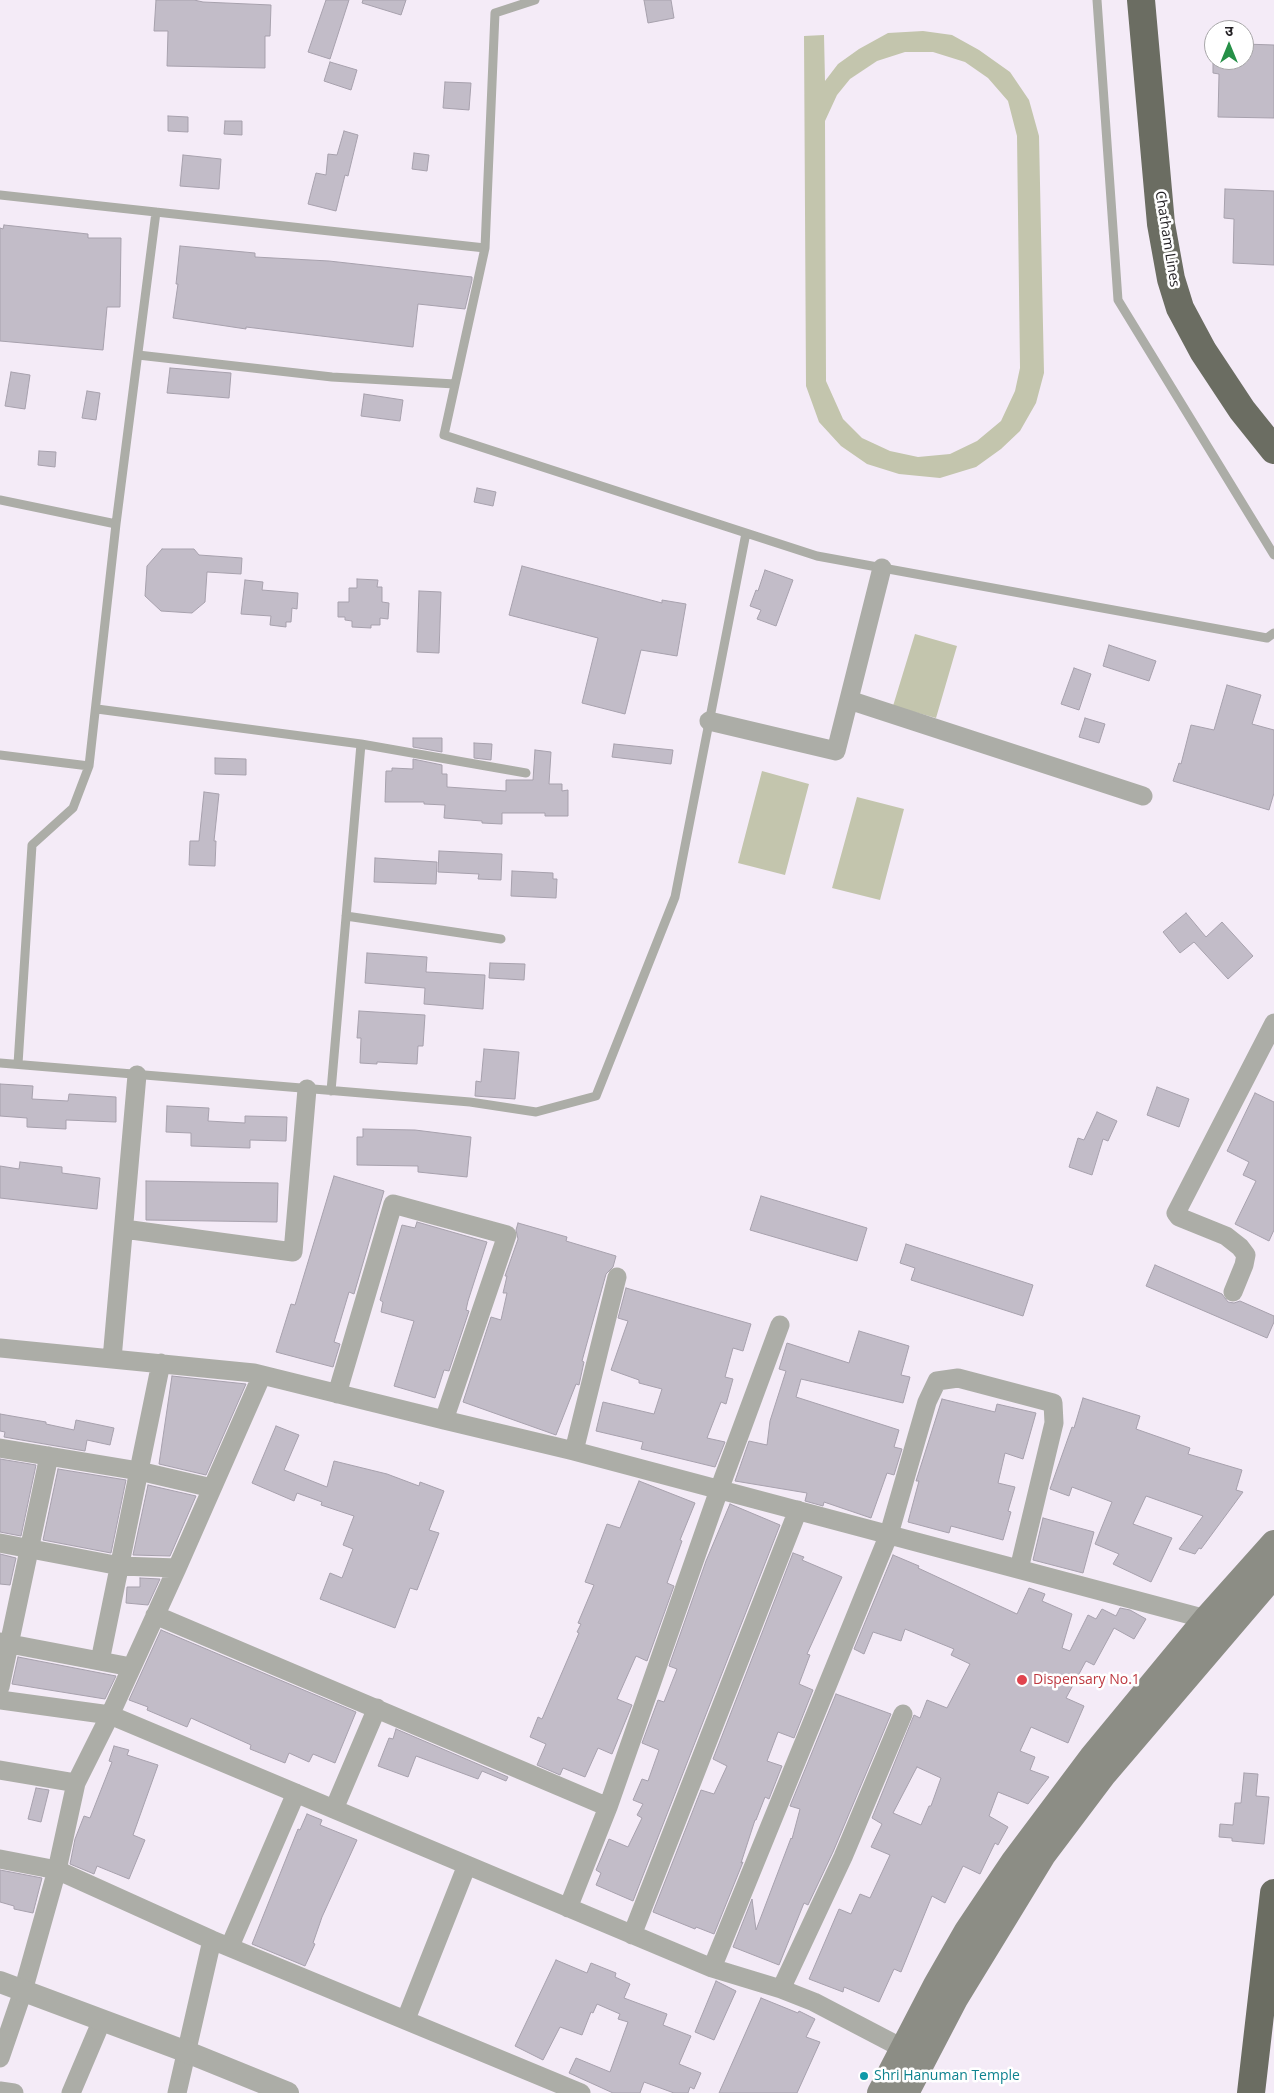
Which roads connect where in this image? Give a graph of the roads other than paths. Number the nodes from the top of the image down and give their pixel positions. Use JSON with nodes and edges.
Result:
{"nodes":[{"id":1,"x":535,"y":0,"type":"edge"},
{"id":2,"x":1097,"y":0,"type":"edge"},
{"id":3,"x":1141,"y":0,"type":"edge"},
{"id":4,"x":1158,"y":0,"type":"edge"},
{"id":5,"x":0,"y":195,"type":"edge"},
{"id":6,"x":156,"y":212,"type":"junction"},
{"id":7,"x":485,"y":248,"type":"junction"},
{"id":8,"x":138,"y":355,"type":"junction"},
{"id":9,"x":455,"y":384,"type":"junction"},
{"id":10,"x":1274,"y":419,"type":"edge"},
{"id":11,"x":1274,"y":450,"type":"edge"},
{"id":12,"x":0,"y":500,"type":"edge"},
{"id":13,"x":116,"y":524,"type":"junction"},
{"id":14,"x":746,"y":533,"type":"junction"},
{"id":15,"x":1274,"y":555,"type":"edge"},
{"id":16,"x":882,"y":568,"type":"junction"},
{"id":17,"x":1274,"y":633,"type":"edge"},
{"id":18,"x":849,"y":700,"type":"junction"},
{"id":19,"x":97,"y":709,"type":"junction"},
{"id":20,"x":710,"y":721,"type":"junction"},
{"id":21,"x":361,"y":744,"type":"junction"},
{"id":22,"x":0,"y":755,"type":"edge"},
{"id":23,"x":89,"y":766,"type":"junction"},
{"id":24,"x":526,"y":774,"type":"dead end"},
{"id":25,"x":1143,"y":796,"type":"dead end"},
{"id":26,"x":346,"y":916,"type":"junction"},
{"id":27,"x":501,"y":939,"type":"dead end"},
{"id":28,"x":1274,"y":1023,"type":"edge"},
{"id":29,"x":0,"y":1063,"type":"edge"},
{"id":30,"x":18,"y":1064,"type":"junction"},
{"id":31,"x":138,"y":1074,"type":"junction"},
{"id":32,"x":306,"y":1089,"type":"junction"},
{"id":33,"x":331,"y":1091,"type":"junction"},
{"id":34,"x":124,"y":1229,"type":"junction"},
{"id":35,"x":616,"y":1277,"type":"dead end"},
{"id":36,"x":1233,"y":1292,"type":"dead end"},
{"id":37,"x":780,"y":1325,"type":"dead end"},
{"id":38,"x":0,"y":1348,"type":"edge"},
{"id":39,"x":112,"y":1358,"type":"junction"},
{"id":40,"x":161,"y":1364,"type":"junction"},
{"id":41,"x":262,"y":1375,"type":"junction"},
{"id":42,"x":337,"y":1394,"type":"junction"},
{"id":43,"x":444,"y":1420,"type":"junction"},
{"id":44,"x":0,"y":1448,"type":"edge"},
{"id":45,"x":574,"y":1450,"type":"junction"},
{"id":46,"x":49,"y":1456,"type":"junction"},
{"id":47,"x":139,"y":1471,"type":"junction"},
{"id":48,"x":212,"y":1488,"type":"junction"},
{"id":49,"x":719,"y":1490,"type":"junction"},
{"id":50,"x":798,"y":1510,"type":"junction"},
{"id":51,"x":888,"y":1534,"type":"junction"},
{"id":52,"x":0,"y":1543,"type":"edge"},
{"id":53,"x":1274,"y":1543,"type":"edge"},
{"id":54,"x":30,"y":1549,"type":"junction"},
{"id":55,"x":120,"y":1566,"type":"junction"},
{"id":56,"x":177,"y":1568,"type":"junction"},
{"id":57,"x":1019,"y":1569,"type":"junction"},
{"id":58,"x":1274,"y":1575,"type":"edge"},
{"id":59,"x":155,"y":1615,"type":"junction"},
{"id":60,"x":1206,"y":1619,"type":"junction"},
{"id":61,"x":5,"y":1643,"type":"edge"},
{"id":62,"x":100,"y":1661,"type":"junction"},
{"id":63,"x":131,"y":1667,"type":"junction"},
{"id":64,"x":0,"y":1687,"type":"edge"},
{"id":65,"x":0,"y":1700,"type":"edge"},
{"id":66,"x":377,"y":1708,"type":"junction"},
{"id":67,"x":903,"y":1714,"type":"dead end"},
{"id":68,"x":110,"y":1715,"type":"junction"},
{"id":69,"x":0,"y":1770,"type":"edge"},
{"id":70,"x":76,"y":1783,"type":"junction"},
{"id":71,"x":296,"y":1793,"type":"junction"},
{"id":72,"x":608,"y":1807,"type":"junction"},
{"id":73,"x":334,"y":1809,"type":"junction"},
{"id":74,"x":0,"y":1859,"type":"edge"},
{"id":75,"x":467,"y":1865,"type":"junction"},
{"id":76,"x":57,"y":1870,"type":"junction"},
{"id":77,"x":1274,"y":1892,"type":"edge"},
{"id":78,"x":568,"y":1908,"type":"junction"},
{"id":79,"x":632,"y":1935,"type":"junction"},
{"id":80,"x":212,"y":1940,"type":"junction"},
{"id":81,"x":230,"y":1946,"type":"junction"},
{"id":82,"x":712,"y":1968,"type":"junction"},
{"id":83,"x":0,"y":1982,"type":"edge"},
{"id":84,"x":781,"y":1989,"type":"junction"},
{"id":85,"x":23,"y":1991,"type":"junction"},
{"id":86,"x":406,"y":2019,"type":"junction"},
{"id":87,"x":102,"y":2020,"type":"junction"},
{"id":88,"x":1274,"y":2032,"type":"edge"},
{"id":89,"x":904,"y":2049,"type":"junction"},
{"id":90,"x":187,"y":2052,"type":"junction"},
{"id":91,"x":0,"y":2058,"type":"edge"},
{"id":92,"x":0,"y":2091,"type":"edge"},
{"id":93,"x":14,"y":2093,"type":"edge"},
{"id":94,"x":71,"y":2093,"type":"edge"},
{"id":95,"x":177,"y":2093,"type":"edge"},
{"id":96,"x":288,"y":2093,"type":"edge"},
{"id":97,"x":581,"y":2093,"type":"edge"},
{"id":98,"x":880,"y":2093,"type":"edge"},
{"id":99,"x":906,"y":2093,"type":"edge"},
{"id":100,"x":1251,"y":2093,"type":"edge"},
{"id":101,"x":1268,"y":2093,"type":"edge"}],
"edges":[{"from":1,"to":7,"type":"lane"},
{"from":2,"to":15,"type":"lane"},
{"from":3,"to":11,"type":"highway","name":"Chatham Lines"},
{"from":4,"to":10,"type":"highway","name":"Chatham Lines"},
{"from":5,"to":6,"type":"lane"},
{"from":6,"to":7,"type":"lane"},
{"from":6,"to":8,"type":"lane"},
{"from":7,"to":9,"type":"lane"},
{"from":8,"to":9,"type":"lane"},
{"from":8,"to":13,"type":"lane"},
{"from":9,"to":14,"type":"lane"},
{"from":12,"to":13,"type":"lane"},
{"from":13,"to":19,"type":"lane"},
{"from":14,"to":16,"type":"lane"},
{"from":14,"to":20,"type":"lane"},
{"from":16,"to":17,"type":"lane"},
{"from":16,"to":18,"type":"street"},
{"from":18,"to":20,"type":"street"},
{"from":18,"to":25,"type":"street"},
{"from":19,"to":21,"type":"lane"},
{"from":19,"to":23,"type":"lane"},
{"from":20,"to":33,"type":"lane"},
{"from":21,"to":24,"type":"lane"},
{"from":21,"to":26,"type":"lane"},
{"from":22,"to":23,"type":"lane"},
{"from":23,"to":30,"type":"lane"},
{"from":26,"to":27,"type":"lane"},
{"from":26,"to":33,"type":"lane"},
{"from":28,"to":36,"type":"street"},
{"from":29,"to":30,"type":"lane"},
{"from":30,"to":31,"type":"lane"},
{"from":31,"to":32,"type":"lane"},
{"from":31,"to":34,"type":"street"},
{"from":32,"to":33,"type":"lane"},
{"from":32,"to":34,"type":"street"},
{"from":34,"to":39,"type":"street"},
{"from":35,"to":45,"type":"street"},
{"from":37,"to":49,"type":"street"},
{"from":38,"to":39,"type":"street"},
{"from":39,"to":40,"type":"street"},
{"from":40,"to":41,"type":"street"},
{"from":40,"to":47,"type":"street"},
{"from":41,"to":42,"type":"street"},
{"from":41,"to":48,"type":"street"},
{"from":42,"to":43,"type":"street"},
{"from":42,"to":43,"type":"street"},
{"from":43,"to":45,"type":"street"},
{"from":44,"to":46,"type":"street"},
{"from":45,"to":49,"type":"street"},
{"from":46,"to":47,"type":"street"},
{"from":46,"to":54,"type":"street"},
{"from":47,"to":48,"type":"street"},
{"from":47,"to":55,"type":"street"},
{"from":48,"to":56,"type":"street"},
{"from":49,"to":50,"type":"street"},
{"from":49,"to":72,"type":"street"},
{"from":50,"to":51,"type":"street"},
{"from":50,"to":79,"type":"street"},
{"from":51,"to":57,"type":"street"},
{"from":51,"to":57,"type":"street"},
{"from":51,"to":82,"type":"street"},
{"from":52,"to":54,"type":"street"},
{"from":53,"to":60,"type":"main road"},
{"from":54,"to":55,"type":"street"},
{"from":54,"to":61,"type":"street"},
{"from":55,"to":56,"type":"street"},
{"from":55,"to":62,"type":"street"},
{"from":56,"to":59,"type":"street"},
{"from":57,"to":60,"type":"street"},
{"from":58,"to":99,"type":"main road"},
{"from":59,"to":63,"type":"street"},
{"from":59,"to":66,"type":"street"},
{"from":60,"to":89,"type":"main road"},
{"from":61,"to":62,"type":"street"},
{"from":61,"to":64,"type":"street"},
{"from":62,"to":63,"type":"street"},
{"from":63,"to":68,"type":"street"},
{"from":65,"to":68,"type":"street"},
{"from":66,"to":72,"type":"street"},
{"from":66,"to":73,"type":"street"},
{"from":67,"to":84,"type":"street"},
{"from":68,"to":70,"type":"street"},
{"from":68,"to":71,"type":"street"},
{"from":69,"to":70,"type":"street"},
{"from":70,"to":76,"type":"street"},
{"from":71,"to":73,"type":"street"},
{"from":71,"to":81,"type":"street"},
{"from":72,"to":78,"type":"street"},
{"from":73,"to":75,"type":"street"},
{"from":74,"to":76,"type":"street"},
{"from":75,"to":78,"type":"street"},
{"from":75,"to":86,"type":"street"},
{"from":76,"to":80,"type":"street"},
{"from":76,"to":85,"type":"street"},
{"from":77,"to":100,"type":"highway"},
{"from":78,"to":79,"type":"street"},
{"from":79,"to":82,"type":"street"},
{"from":80,"to":81,"type":"street"},
{"from":80,"to":90,"type":"street"},
{"from":81,"to":86,"type":"street"},
{"from":82,"to":84,"type":"street"},
{"from":83,"to":85,"type":"street"},
{"from":84,"to":89,"type":"street"},
{"from":85,"to":87,"type":"street"},
{"from":85,"to":91,"type":"street"},
{"from":86,"to":97,"type":"street"},
{"from":87,"to":90,"type":"street"},
{"from":87,"to":94,"type":"street"},
{"from":88,"to":101,"type":"highway"},
{"from":89,"to":98,"type":"main road"},
{"from":90,"to":95,"type":"street"},
{"from":90,"to":96,"type":"street"},
{"from":92,"to":93,"type":"street"}]}
